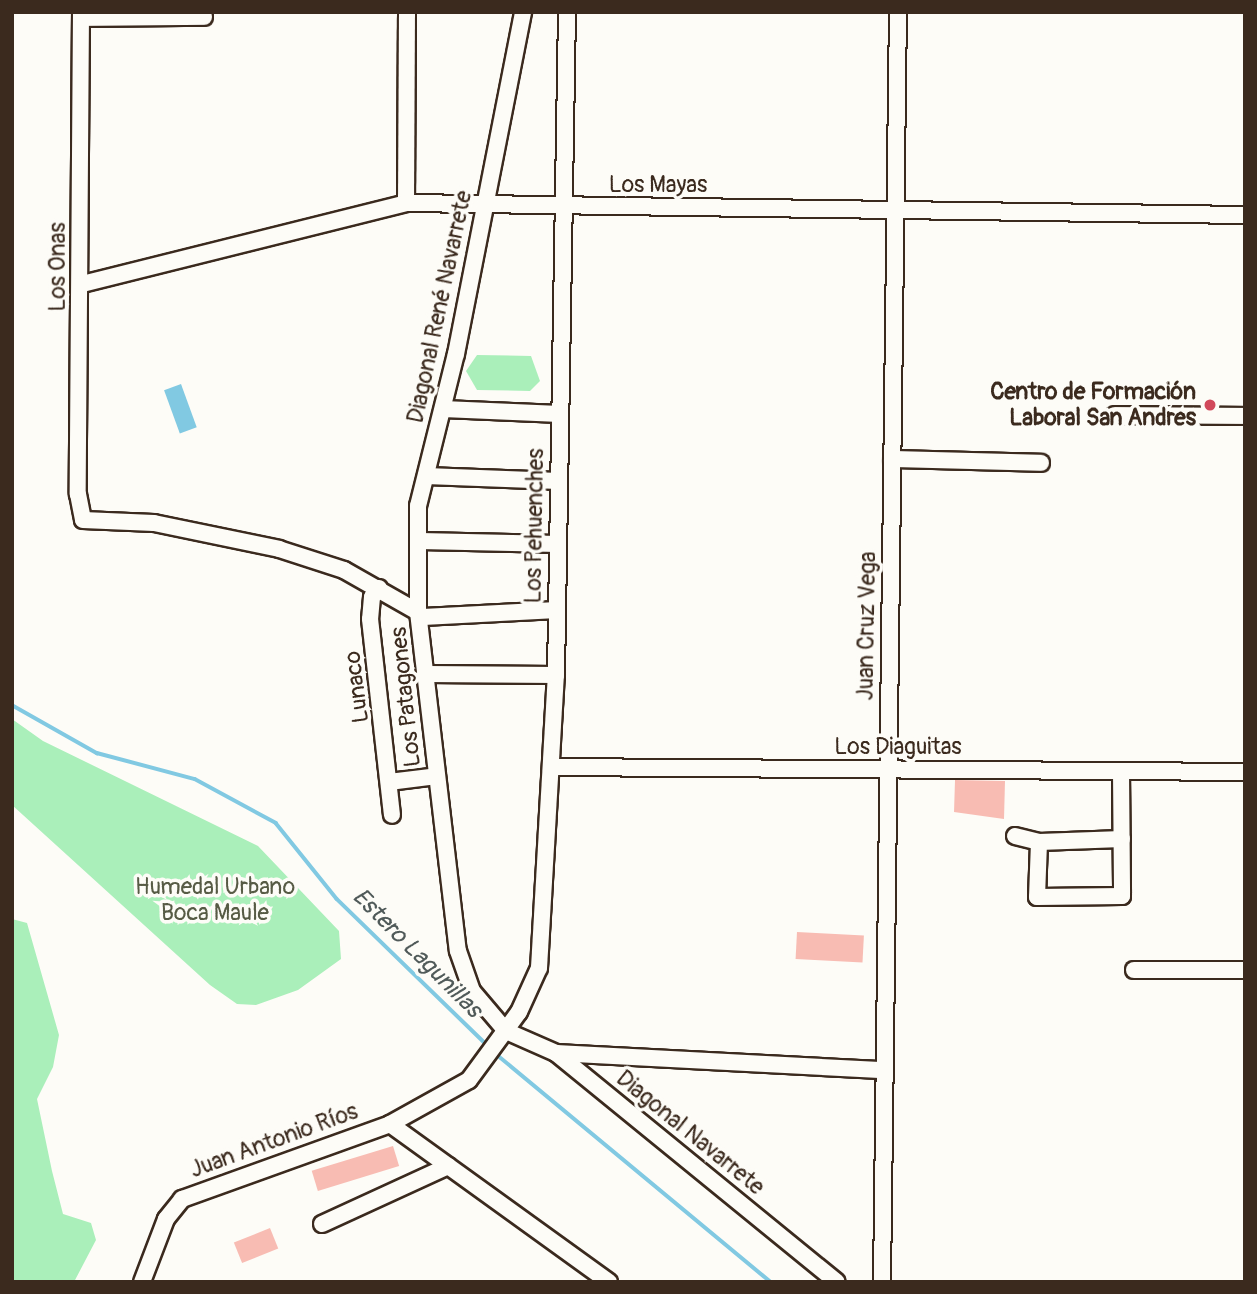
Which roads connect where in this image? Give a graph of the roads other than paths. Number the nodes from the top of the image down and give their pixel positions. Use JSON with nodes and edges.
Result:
{"nodes":[{"id":1,"x":407,"y":12,"type":"edge"},
{"id":2,"x":523,"y":12,"type":"edge"},
{"id":3,"x":567,"y":12,"type":"edge"},
{"id":4,"x":898,"y":12,"type":"edge"},
{"id":5,"x":81,"y":15,"type":"edge"},
{"id":6,"x":204,"y":17,"type":"dead end"},
{"id":7,"x":406,"y":203,"type":"junction"},
{"id":8,"x":485,"y":206,"type":"junction"},
{"id":9,"x":563,"y":208,"type":"junction"},
{"id":10,"x":895,"y":210,"type":"junction"},
{"id":11,"x":1245,"y":215,"type":"edge"},
{"id":12,"x":82,"y":284,"type":"junction"},
{"id":13,"x":443,"y":409,"type":"junction"},
{"id":14,"x":560,"y":414,"type":"junction"},
{"id":15,"x":1115,"y":415,"type":"dead end"},
{"id":16,"x":1245,"y":416,"type":"edge"},
{"id":17,"x":892,"y":460,"type":"junction"},
{"id":18,"x":1041,"y":463,"type":"dead end"},
{"id":19,"x":426,"y":476,"type":"junction"},
{"id":20,"x":559,"y":481,"type":"junction"},
{"id":21,"x":83,"y":520,"type":"joint"},
{"id":22,"x":420,"y":541,"type":"junction"},
{"id":23,"x":558,"y":544,"type":"junction"},
{"id":24,"x":379,"y":588,"type":"junction"},
{"id":25,"x":557,"y":610,"type":"junction"},
{"id":26,"x":421,"y":615,"type":"junction"},
{"id":27,"x":427,"y":674,"type":"junction"},
{"id":28,"x":556,"y":675,"type":"junction"},
{"id":29,"x":551,"y":767,"type":"junction"},
{"id":30,"x":888,"y":770,"type":"junction"},
{"id":31,"x":1121,"y":772,"type":"junction"},
{"id":32,"x":1245,"y":772,"type":"edge"},
{"id":33,"x":437,"y":776,"type":"junction"},
{"id":34,"x":389,"y":782,"type":"junction"},
{"id":35,"x":392,"y":815,"type":"dead end"},
{"id":36,"x":1015,"y":836,"type":"dead end"},
{"id":37,"x":1122,"y":839,"type":"junction"},
{"id":38,"x":1039,"y":842,"type":"junction"},
{"id":39,"x":1133,"y":970,"type":"dead end"},
{"id":40,"x":1245,"y":970,"type":"edge"},
{"id":41,"x":502,"y":1038,"type":"junction"},
{"id":42,"x":556,"y":1053,"type":"junction"},
{"id":43,"x":885,"y":1070,"type":"junction"},
{"id":44,"x":390,"y":1124,"type":"junction"},
{"id":45,"x":448,"y":1166,"type":"junction"},
{"id":46,"x":322,"y":1224,"type":"dead end"},
{"id":47,"x":142,"y":1282,"type":"edge"},
{"id":48,"x":609,"y":1282,"type":"edge"},
{"id":49,"x":837,"y":1282,"type":"edge"},
{"id":50,"x":883,"y":1282,"type":"edge"}],
"edges":[{"from":1,"to":7,"type":"street"},
{"from":2,"to":8,"type":"street","name":"Diagonal René Navarrete"},
{"from":3,"to":9,"type":"street","name":"Los Pehuenches"},
{"from":4,"to":10,"type":"street","name":"Juan Cruz Vega"},
{"from":5,"to":6,"type":"street"},
{"from":5,"to":12,"type":"street","name":"Los Onas"},
{"from":7,"to":8,"type":"street","name":"Los Mayas"},
{"from":7,"to":12,"type":"street","name":"Los Mayas"},
{"from":8,"to":9,"type":"street","name":"Los Mayas"},
{"from":8,"to":13,"type":"street","name":"Diagonal René Navarrete"},
{"from":9,"to":10,"type":"street","name":"Los Mayas"},
{"from":9,"to":14,"type":"street","name":"Los Pehuenches"},
{"from":10,"to":11,"type":"street","name":"Los Mayas"},
{"from":10,"to":17,"type":"street","name":"Juan Cruz Vega"},
{"from":12,"to":21,"type":"street","name":"Los Onas"},
{"from":13,"to":14,"type":"street"},
{"from":13,"to":19,"type":"street","name":"Diagonal René Navarrete"},
{"from":14,"to":20,"type":"street","name":"Los Pehuenches"},
{"from":15,"to":16,"type":"street"},
{"from":17,"to":18,"type":"street"},
{"from":17,"to":30,"type":"street","name":"Juan Cruz Vega"},
{"from":19,"to":20,"type":"street"},
{"from":19,"to":22,"type":"street","name":"Diagonal René Navarrete"},
{"from":20,"to":23,"type":"street","name":"Los Pehuenches"},
{"from":21,"to":24,"type":"street","name":"Los Patagones"},
{"from":22,"to":23,"type":"street"},
{"from":22,"to":26,"type":"street","name":"Diagonal René Navarrete"},
{"from":23,"to":25,"type":"street","name":"Los Pehuenches"},
{"from":24,"to":26,"type":"street","name":"Los Patagones"},
{"from":24,"to":34,"type":"street","name":"Lunaco"},
{"from":25,"to":26,"type":"street"},
{"from":25,"to":28,"type":"street","name":"Los Pehuenches"},
{"from":26,"to":27,"type":"street","name":"Los Patagones"},
{"from":27,"to":28,"type":"street"},
{"from":27,"to":33,"type":"street","name":"Los Patagones"},
{"from":28,"to":29,"type":"street","name":"Los Pehuenches"},
{"from":29,"to":30,"type":"street","name":"Los Diaguitas"},
{"from":29,"to":41,"type":"street","name":"Los Pehuenches"},
{"from":30,"to":31,"type":"street","name":"Los Diaguitas"},
{"from":30,"to":43,"type":"street","name":"Juan Cruz Vega"},
{"from":31,"to":32,"type":"street","name":"Los Diaguitas"},
{"from":31,"to":37,"type":"street"},
{"from":33,"to":34,"type":"street"},
{"from":33,"to":41,"type":"street","name":"Los Patagones"},
{"from":34,"to":35,"type":"street","name":"Lunaco"},
{"from":36,"to":38,"type":"street"},
{"from":37,"to":38,"type":"street"},
{"from":37,"to":38,"type":"street"},
{"from":39,"to":40,"type":"street"},
{"from":41,"to":42,"type":"street","name":"Diagonal Navarrete"},
{"from":41,"to":44,"type":"street","name":"Juan Antonio Ríos"},
{"from":42,"to":43,"type":"street"},
{"from":42,"to":49,"type":"street","name":"Diagonal Navarrete"},
{"from":43,"to":50,"type":"street","name":"Juan Cruz Vega"},
{"from":44,"to":45,"type":"street","name":"Juan Antonio Ríos"},
{"from":44,"to":47,"type":"street","name":"Juan Antonio Ríos"},
{"from":45,"to":46,"type":"street"},
{"from":45,"to":48,"type":"street","name":"Juan Antonio Ríos"}]}
